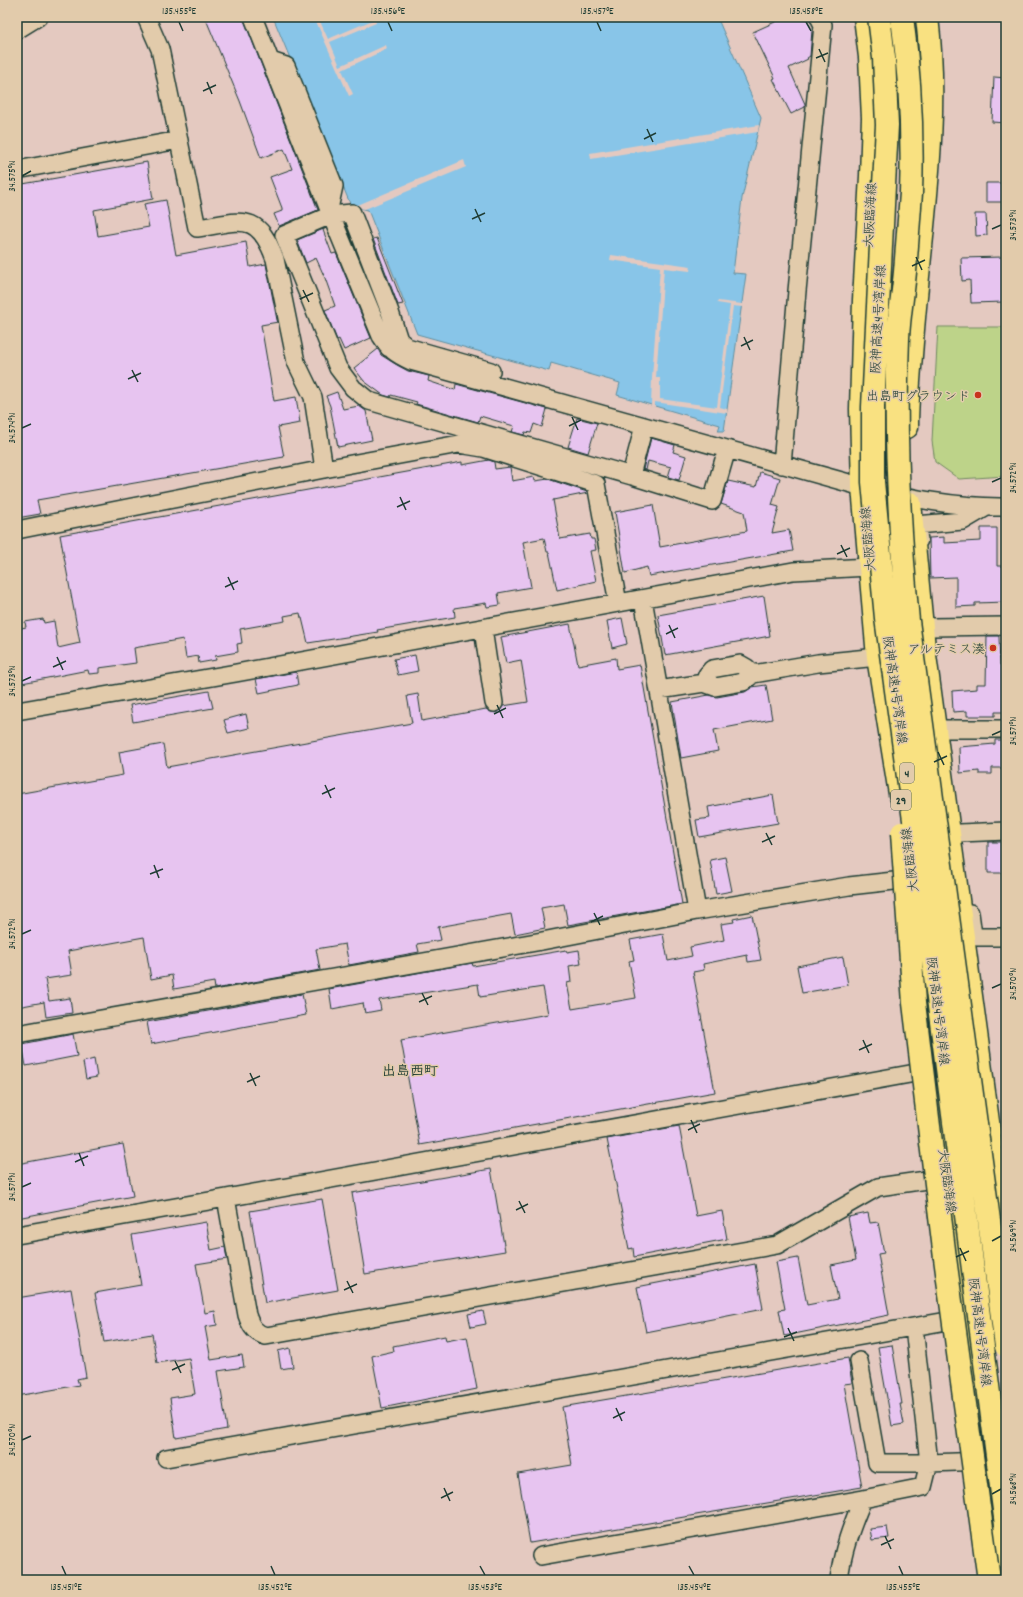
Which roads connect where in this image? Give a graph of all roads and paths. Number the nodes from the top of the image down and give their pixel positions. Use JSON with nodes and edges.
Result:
{"nodes":[{"id":1,"x":38,"y":17,"type":"edge"},
{"id":2,"x":146,"y":17,"type":"edge"},
{"id":3,"x":253,"y":17,"type":"edge"},
{"id":4,"x":819,"y":17,"type":"edge"},
{"id":5,"x":865,"y":17,"type":"edge"},
{"id":6,"x":879,"y":17,"type":"edge"},
{"id":7,"x":902,"y":17,"type":"edge"},
{"id":8,"x":926,"y":17,"type":"edge"},
{"id":9,"x":17,"y":30,"type":"edge"},
{"id":10,"x":179,"y":140,"type":"junction"},
{"id":11,"x":17,"y":170,"type":"edge"},
{"id":12,"x":330,"y":212,"type":"junction"},
{"id":13,"x":394,"y":344,"type":"junction"},
{"id":14,"x":644,"y":426,"type":"junction"},
{"id":15,"x":726,"y":444,"type":"junction"},
{"id":16,"x":782,"y":465,"type":"junction"},
{"id":17,"x":324,"y":469,"type":"junction"},
{"id":18,"x":631,"y":475,"type":"junction"},
{"id":19,"x":862,"y":487,"type":"junction"},
{"id":20,"x":909,"y":498,"type":"junction"},
{"id":21,"x":1006,"y":507,"type":"edge"},
{"id":22,"x":985,"y":508,"type":"junction"},
{"id":23,"x":17,"y":530,"type":"edge"},
{"id":24,"x":869,"y":567,"type":"junction"},
{"id":25,"x":643,"y":599,"type":"junction"},
{"id":26,"x":618,"y":603,"type":"junction"},
{"id":27,"x":886,"y":618,"type":"junction"},
{"id":28,"x":1006,"y":626,"type":"edge"},
{"id":29,"x":932,"y":627,"type":"junction"},
{"id":30,"x":482,"y":629,"type":"junction"},
{"id":31,"x":878,"y":657,"type":"junction"},
{"id":32,"x":658,"y":690,"type":"junction"},
{"id":33,"x":494,"y":703,"type":"dead end"},
{"id":34,"x":17,"y":711,"type":"edge"},
{"id":35,"x":1006,"y":728,"type":"edge"},
{"id":36,"x":945,"y":729,"type":"junction"},
{"id":37,"x":1006,"y":831,"type":"edge"},
{"id":38,"x":960,"y":833,"type":"junction"},
{"id":39,"x":912,"y":879,"type":"junction"},
{"id":40,"x":697,"y":911,"type":"junction"},
{"id":41,"x":1006,"y":937,"type":"edge"},
{"id":42,"x":17,"y":1034,"type":"edge"},
{"id":43,"x":932,"y":1070,"type":"junction"},
{"id":44,"x":947,"y":1177,"type":"junction"},
{"id":45,"x":226,"y":1198,"type":"junction"},
{"id":46,"x":17,"y":1235,"type":"edge"},
{"id":47,"x":1006,"y":1255,"type":"edge"},
{"id":48,"x":966,"y":1317,"type":"junction"},
{"id":49,"x":914,"y":1327,"type":"junction"},
{"id":50,"x":1006,"y":1346,"type":"edge"},
{"id":51,"x":860,"y":1361,"type":"dead end"},
{"id":52,"x":166,"y":1458,"type":"dead end"},
{"id":53,"x":986,"y":1461,"type":"junction"},
{"id":54,"x":929,"y":1463,"type":"junction"},
{"id":55,"x":863,"y":1499,"type":"junction"},
{"id":56,"x":1006,"y":1525,"type":"edge"},
{"id":57,"x":541,"y":1556,"type":"dead end"},
{"id":58,"x":839,"y":1580,"type":"edge"},
{"id":59,"x":989,"y":1580,"type":"edge"},
{"id":60,"x":1003,"y":1580,"type":"edge"}],
"edges":[{"from":1,"to":9,"type":"street"},
{"from":2,"to":10,"type":"street"},
{"from":3,"to":12,"type":"street"},
{"from":4,"to":16,"type":"street"},
{"from":5,"to":19,"type":"main road","name":"大阪臨海線","number":"29"},
{"from":6,"to":27,"type":"main road","name":"阪神高速4号湾岸線","number":"4","bridge":true},
{"from":7,"to":50,"type":"main road","name":"阪神高速4号湾岸線","number":"4","bridge":true},
{"from":8,"to":20,"type":"main road"},
{"from":10,"to":11,"type":"street"},
{"from":10,"to":17,"type":"street"},
{"from":12,"to":13,"type":"street"},
{"from":12,"to":18,"type":"street"},
{"from":13,"to":14,"type":"street"},
{"from":13,"to":15,"type":"street"},
{"from":14,"to":15,"type":"street"},
{"from":14,"to":18,"type":"street"},
{"from":15,"to":16,"type":"street"},
{"from":15,"to":18,"type":"street"},
{"from":16,"to":19,"type":"street"},
{"from":17,"to":23,"type":"street"},
{"from":17,"to":26,"type":"street"},
{"from":19,"to":20,"type":"street"},
{"from":19,"to":24,"type":"main road","name":"大阪臨海線","number":"29"},
{"from":20,"to":22,"type":"street"},
{"from":20,"to":47,"type":"main road"},
{"from":21,"to":22,"type":"street"},
{"from":22,"to":29,"type":"street"},
{"from":24,"to":25,"type":"street"},
{"from":24,"to":31,"type":"main road","name":"大阪臨海線","number":"29"},
{"from":25,"to":26,"type":"street"},
{"from":25,"to":32,"type":"street"},
{"from":26,"to":30,"type":"street"},
{"from":27,"to":56,"type":"main road","name":"阪神高速4号湾岸線","number":"4","bridge":true},
{"from":27,"to":59,"type":"main road","bridge":true},
{"from":28,"to":29,"type":"street"},
{"from":29,"to":36,"type":"street"},
{"from":30,"to":33,"type":"street"},
{"from":30,"to":34,"type":"street"},
{"from":31,"to":32,"type":"street"},
{"from":31,"to":39,"type":"main road","name":"大阪臨海線","number":"29"},
{"from":32,"to":40,"type":"street"},
{"from":35,"to":36,"type":"street"},
{"from":36,"to":38,"type":"street"},
{"from":37,"to":38,"type":"street"},
{"from":38,"to":41,"type":"street"},
{"from":39,"to":40,"type":"street"},
{"from":39,"to":43,"type":"main road","name":"大阪臨海線","number":"29"},
{"from":40,"to":42,"type":"street"},
{"from":43,"to":44,"type":"main road","name":"大阪臨海線","number":"29"},
{"from":43,"to":45,"type":"street"},
{"from":44,"to":45,"type":"street"},
{"from":44,"to":48,"type":"main road","name":"大阪臨海線","number":"29"},
{"from":45,"to":46,"type":"street"},
{"from":48,"to":49,"type":"street"},
{"from":48,"to":53,"type":"main road","name":"大阪臨海線","number":"29"},
{"from":49,"to":52,"type":"street"},
{"from":49,"to":54,"type":"street"},
{"from":51,"to":54,"type":"street"},
{"from":53,"to":54,"type":"street"},
{"from":53,"to":60,"type":"main road","name":"大阪臨海線","number":"29"},
{"from":54,"to":55,"type":"street"},
{"from":55,"to":57,"type":"street"},
{"from":55,"to":58,"type":"street"}]}
